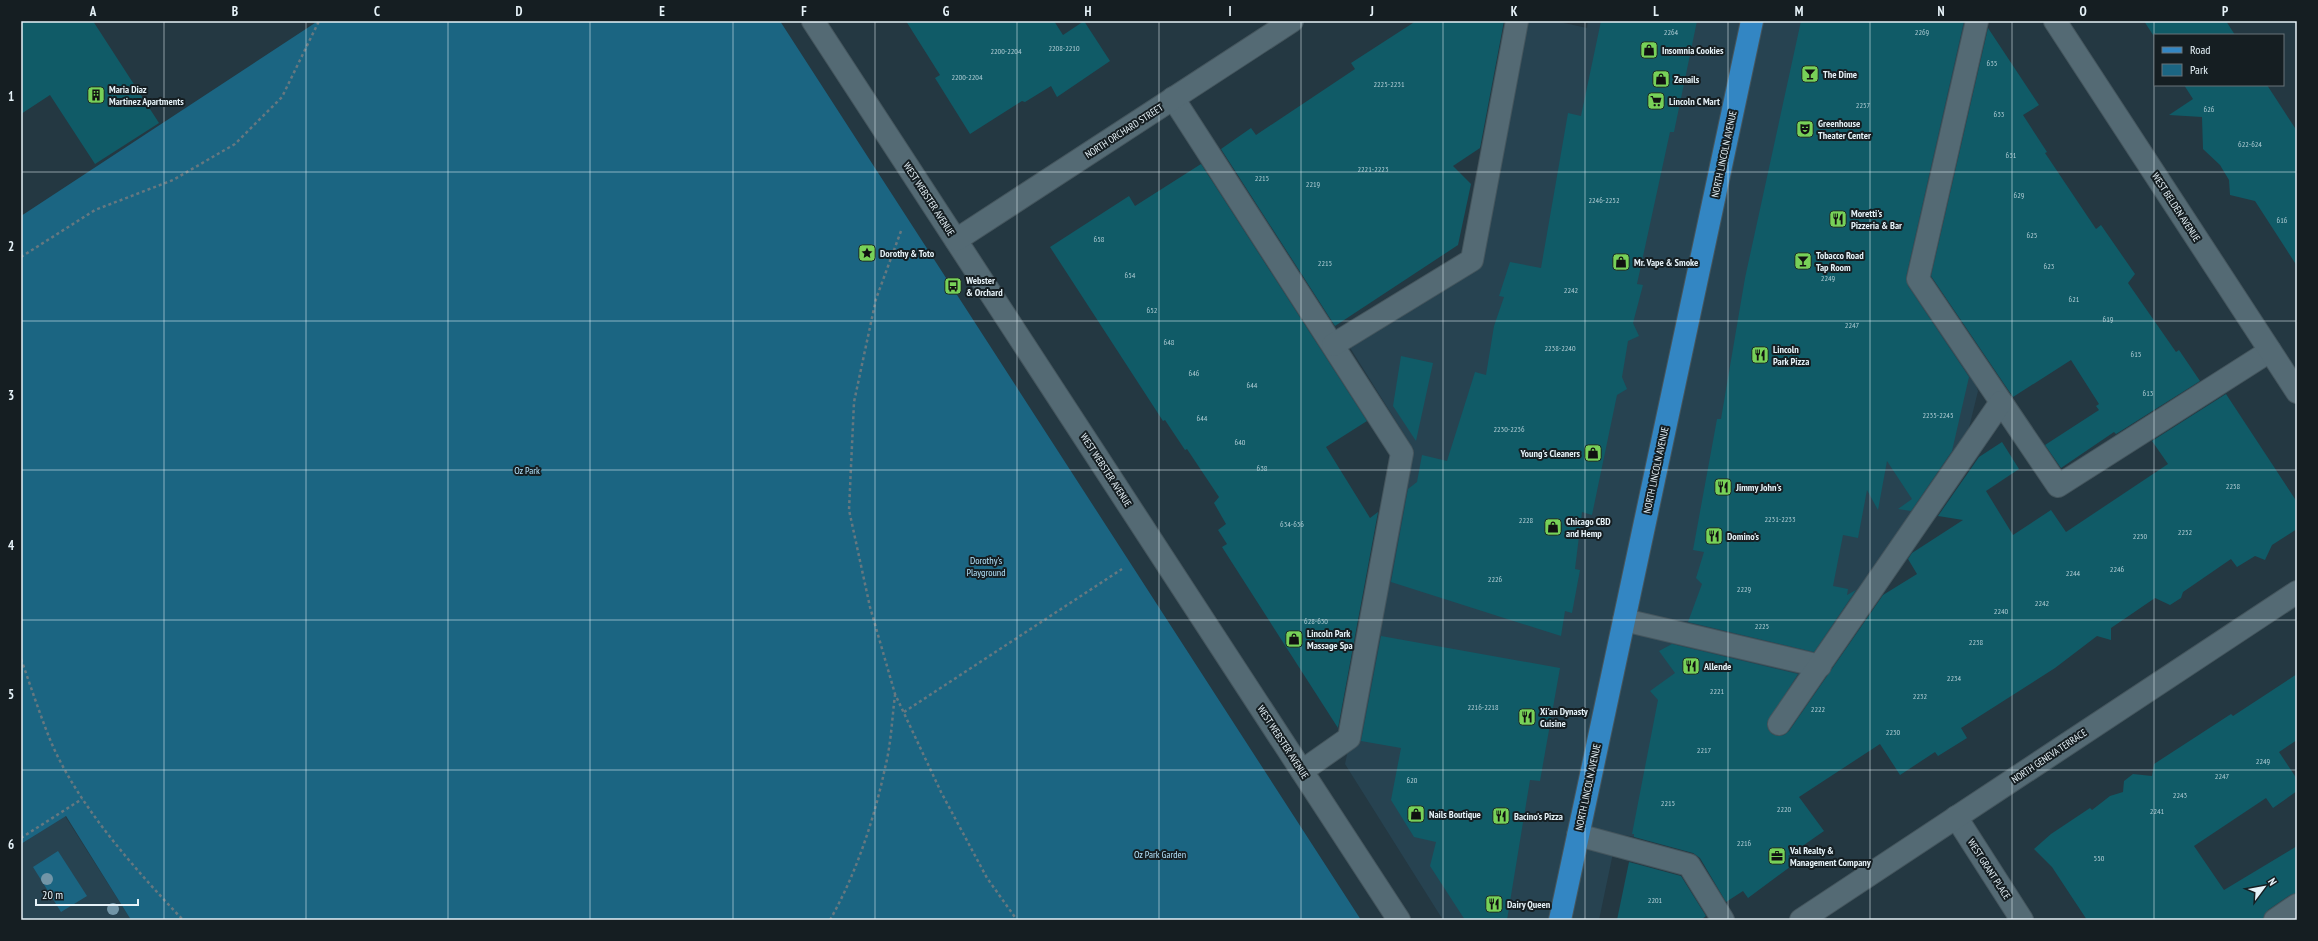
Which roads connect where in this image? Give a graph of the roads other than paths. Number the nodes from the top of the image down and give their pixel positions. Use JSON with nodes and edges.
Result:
{"nodes":[{"id":1,"x":1292,"y":21,"type":"edge"},
{"id":2,"x":1517,"y":21,"type":"edge"},
{"id":3,"x":1752,"y":21,"type":"edge"},
{"id":4,"x":1977,"y":21,"type":"edge"},
{"id":5,"x":2055,"y":21,"type":"edge"},
{"id":6,"x":818,"y":23,"type":"edge"},
{"id":7,"x":1173,"y":98,"type":"junction"},
{"id":8,"x":956,"y":240,"type":"junction"},
{"id":9,"x":1333,"y":345,"type":"junction"},
{"id":10,"x":2270,"y":351,"type":"junction"},
{"id":11,"x":2297,"y":392,"type":"edge"},
{"id":12,"x":2001,"y":402,"type":"junction"},
{"id":13,"x":2297,"y":592,"type":"edge"},
{"id":14,"x":1624,"y":620,"type":"junction"},
{"id":15,"x":1820,"y":666,"type":"junction"},
{"id":16,"x":1779,"y":724,"type":"dead end"},
{"id":17,"x":1302,"y":771,"type":"junction"},
{"id":18,"x":1956,"y":818,"type":"junction"},
{"id":19,"x":1578,"y":835,"type":"junction"},
{"id":20,"x":2297,"y":905,"type":"edge"},
{"id":21,"x":1399,"y":920,"type":"edge"},
{"id":22,"x":1560,"y":920,"type":"edge"},
{"id":23,"x":1723,"y":920,"type":"edge"},
{"id":24,"x":1801,"y":920,"type":"edge"},
{"id":25,"x":2022,"y":920,"type":"edge"},
{"id":26,"x":2275,"y":920,"type":"edge"}],
"edges":[{"from":1,"to":7,"type":"street","name":"NORTH ORCHARD STREET"},
{"from":2,"to":9,"type":"street"},
{"from":3,"to":14,"type":"main road","name":"NORTH LINCOLN AVENUE"},
{"from":4,"to":12,"type":"street"},
{"from":5,"to":10,"type":"street","name":"WEST BELDEN AVENUE"},
{"from":6,"to":8,"type":"street","name":"WEST WEBSTER AVENUE"},
{"from":7,"to":8,"type":"street","name":"NORTH ORCHARD STREET"},
{"from":7,"to":9,"type":"street"},
{"from":8,"to":17,"type":"street","name":"WEST WEBSTER AVENUE"},
{"from":9,"to":17,"type":"street"},
{"from":10,"to":11,"type":"street","name":"WEST BELDEN AVENUE"},
{"from":10,"to":12,"type":"street"},
{"from":12,"to":15,"type":"street"},
{"from":13,"to":18,"type":"street","name":"NORTH GENEVA TERRACE"},
{"from":14,"to":15,"type":"street"},
{"from":14,"to":19,"type":"main road","name":"NORTH LINCOLN AVENUE"},
{"from":15,"to":16,"type":"street"},
{"from":17,"to":21,"type":"street","name":"WEST WEBSTER AVENUE"},
{"from":18,"to":24,"type":"street","name":"NORTH GENEVA TERRACE"},
{"from":18,"to":25,"type":"street","name":"WEST GRANT PLACE"},
{"from":19,"to":22,"type":"main road","name":"NORTH LINCOLN AVENUE"},
{"from":19,"to":23,"type":"street"},
{"from":20,"to":26,"type":"street"}]}
